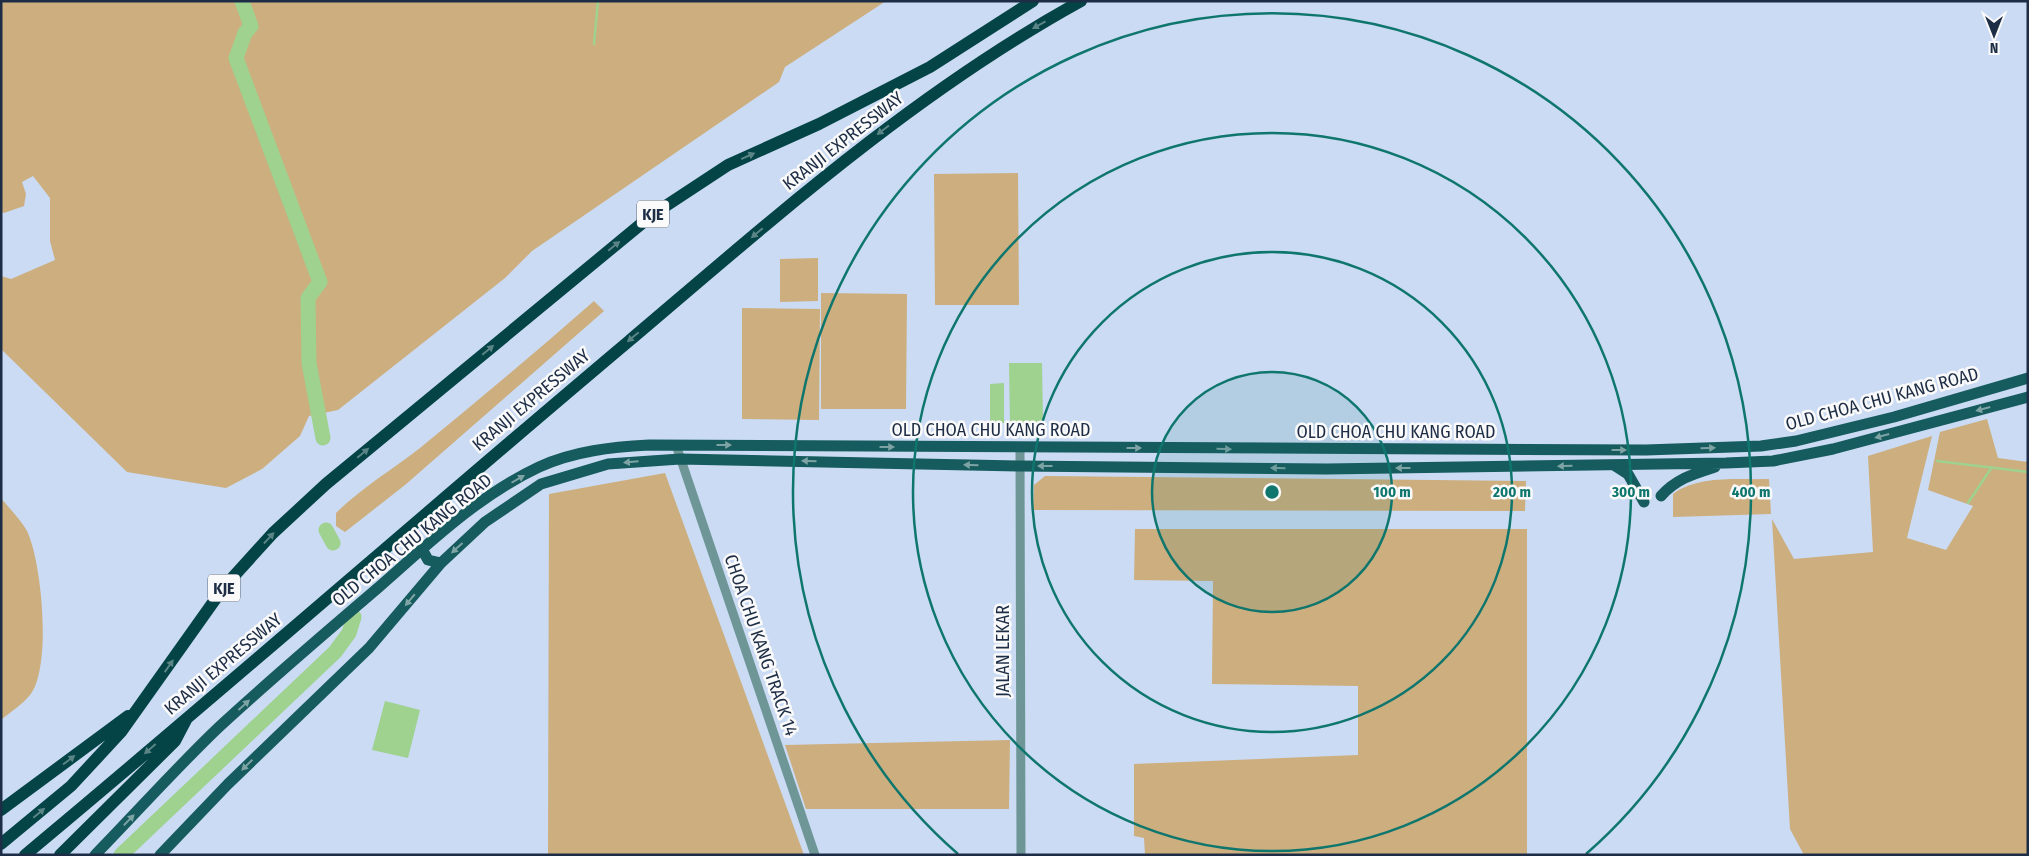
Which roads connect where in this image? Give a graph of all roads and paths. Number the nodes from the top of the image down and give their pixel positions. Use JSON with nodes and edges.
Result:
{"nodes":[{"id":1,"x":1033,"y":1,"type":"edge"},
{"id":2,"x":1081,"y":1,"type":"edge"},
{"id":3,"x":2028,"y":378,"type":"edge"},
{"id":4,"x":2028,"y":384,"type":"edge"},
{"id":5,"x":1992,"y":388,"type":"junction"},
{"id":6,"x":2028,"y":397,"type":"edge"},
{"id":7,"x":676,"y":445,"type":"junction"},
{"id":8,"x":1020,"y":448,"type":"junction"},
{"id":9,"x":1315,"y":450,"type":"junction"},
{"id":10,"x":680,"y":459,"type":"junction"},
{"id":11,"x":1726,"y":464,"type":"junction"},
{"id":12,"x":1614,"y":465,"type":"junction"},
{"id":13,"x":1020,"y":466,"type":"junction"},
{"id":14,"x":1327,"y":468,"type":"junction"},
{"id":15,"x":1661,"y":496,"type":"dead end"},
{"id":16,"x":1644,"y":502,"type":"dead end"},
{"id":17,"x":422,"y":549,"type":"junction"},
{"id":18,"x":441,"y":563,"type":"junction"},
{"id":19,"x":140,"y":706,"type":"junction"},
{"id":20,"x":187,"y":718,"type":"junction"},
{"id":21,"x":1,"y":810,"type":"edge"},
{"id":22,"x":1,"y":844,"type":"edge"},
{"id":23,"x":25,"y":855,"type":"edge"},
{"id":24,"x":60,"y":855,"type":"edge"},
{"id":25,"x":95,"y":855,"type":"edge"},
{"id":26,"x":160,"y":855,"type":"edge"},
{"id":27,"x":815,"y":855,"type":"edge"},
{"id":28,"x":1021,"y":855,"type":"edge"}],
"edges":[{"from":19,"to":1,"type":"highway","name":"KRANJI EXPRESSWAY","number":"KJE","one_way":true},
{"from":2,"to":20,"type":"highway","name":"KRANJI EXPRESSWAY","one_way":true},
{"from":3,"to":5,"type":"main road","name":"OLD CHOA CHU KANG ROAD"},
{"from":4,"to":5,"type":"main road"},
{"from":9,"to":5,"type":"main road","name":"OLD CHOA CHU KANG ROAD","one_way":true},
{"from":6,"to":11,"type":"main road","name":"OLD CHOA CHU KANG ROAD","one_way":true},
{"from":7,"to":8,"type":"main road","name":"OLD CHOA CHU KANG ROAD","one_way":true},
{"from":7,"to":10,"type":"street","name":"CHOA CHU KANG TRACK 14"},
{"from":17,"to":7,"type":"main road","name":"OLD CHOA CHU KANG ROAD","one_way":true},
{"from":8,"to":9,"type":"main road","name":"OLD CHOA CHU KANG ROAD","one_way":true},
{"from":8,"to":13,"type":"street","name":"JALAN LEKAR"},
{"from":9,"to":14,"type":"main road"},
{"from":13,"to":10,"type":"main road","name":"OLD CHOA CHU KANG ROAD","one_way":true},
{"from":10,"to":18,"type":"main road","name":"OLD CHOA CHU KANG ROAD","one_way":true},
{"from":10,"to":27,"type":"street","name":"CHOA CHU KANG TRACK 14"},
{"from":11,"to":12,"type":"main road","name":"OLD CHOA CHU KANG ROAD"},
{"from":11,"to":15,"type":"main road"},
{"from":12,"to":14,"type":"main road","name":"OLD CHOA CHU KANG ROAD","one_way":true},
{"from":12,"to":16,"type":"main road"},
{"from":14,"to":13,"type":"main road","name":"OLD CHOA CHU KANG ROAD","one_way":true},
{"from":13,"to":28,"type":"street","name":"JALAN LEKAR"},
{"from":17,"to":18,"type":"main road"},
{"from":25,"to":17,"type":"main road","name":"OLD CHOA CHU KANG ROAD","one_way":true},
{"from":18,"to":26,"type":"main road","name":"OLD CHOA CHU KANG ROAD","one_way":true},
{"from":21,"to":19,"type":"highway","one_way":true},
{"from":22,"to":19,"type":"highway","name":"KRANJI EXPRESSWAY","number":"KJE","one_way":true},
{"from":20,"to":23,"type":"highway","name":"KRANJI EXPRESSWAY","one_way":true},
{"from":20,"to":24,"type":"highway"}]}
